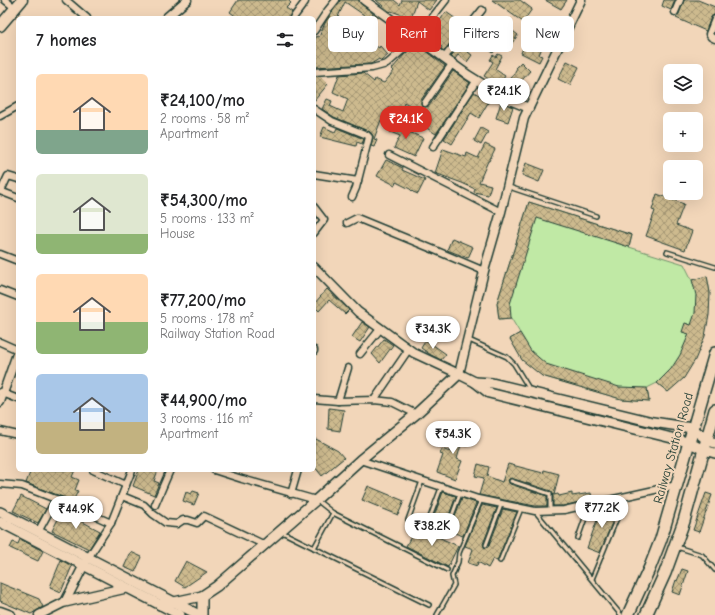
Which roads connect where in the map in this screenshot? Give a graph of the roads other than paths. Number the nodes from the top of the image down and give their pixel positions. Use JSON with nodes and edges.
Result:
{"nodes":[{"id":1,"x":5,"y":0,"type":"edge"},
{"id":2,"x":22,"y":0,"type":"edge"},
{"id":3,"x":66,"y":0,"type":"edge"},
{"id":4,"x":187,"y":0,"type":"edge"},
{"id":5,"x":336,"y":0,"type":"edge"},
{"id":6,"x":364,"y":0,"type":"edge"},
{"id":7,"x":446,"y":0,"type":"edge"},
{"id":8,"x":581,"y":0,"type":"edge"},
{"id":9,"x":680,"y":0,"type":"edge"},
{"id":10,"x":304,"y":2,"type":"dead end"},
{"id":11,"x":15,"y":8,"type":"junction"},
{"id":12,"x":482,"y":10,"type":"dead end"},
{"id":13,"x":675,"y":12,"type":"dead end"},
{"id":14,"x":85,"y":16,"type":"edge"},
{"id":15,"x":168,"y":16,"type":"edge"},
{"id":16,"x":294,"y":16,"type":"edge"},
{"id":17,"x":386,"y":16,"type":"edge"},
{"id":18,"x":433,"y":16,"type":"edge"},
{"id":19,"x":715,"y":19,"type":"edge"},
{"id":20,"x":0,"y":26,"type":"edge"},
{"id":21,"x":316,"y":28,"type":"edge"},
{"id":22,"x":715,"y":39,"type":"edge"},
{"id":23,"x":401,"y":52,"type":"edge"},
{"id":24,"x":436,"y":52,"type":"edge"},
{"id":25,"x":444,"y":58,"type":"junction"},
{"id":26,"x":452,"y":64,"type":"junction"},
{"id":27,"x":316,"y":72,"type":"edge"},
{"id":28,"x":477,"y":80,"type":"junction"},
{"id":29,"x":425,"y":103,"type":"dead end"},
{"id":30,"x":16,"y":107,"type":"edge"},
{"id":31,"x":529,"y":108,"type":"junction"},
{"id":32,"x":316,"y":110,"type":"edge"},
{"id":33,"x":0,"y":116,"type":"edge"},
{"id":34,"x":433,"y":147,"type":"dead end"},
{"id":35,"x":389,"y":155,"type":"dead end"},
{"id":36,"x":316,"y":174,"type":"edge"},
{"id":37,"x":16,"y":178,"type":"edge"},
{"id":38,"x":358,"y":181,"type":"junction"},
{"id":39,"x":507,"y":186,"type":"junction"},
{"id":40,"x":0,"y":191,"type":"edge"},
{"id":41,"x":16,"y":197,"type":"edge"},
{"id":42,"x":352,"y":198,"type":"dead end"},
{"id":43,"x":316,"y":210,"type":"edge"},
{"id":44,"x":501,"y":212,"type":"junction"},
{"id":45,"x":596,"y":216,"type":"dead end"},
{"id":46,"x":347,"y":223,"type":"dead end"},
{"id":47,"x":316,"y":230,"type":"edge"},
{"id":48,"x":667,"y":252,"type":"dead end"},
{"id":49,"x":0,"y":254,"type":"edge"},
{"id":50,"x":16,"y":260,"type":"edge"},
{"id":51,"x":715,"y":267,"type":"edge"},
{"id":52,"x":316,"y":269,"type":"edge"},
{"id":53,"x":484,"y":271,"type":"junction"},
{"id":54,"x":0,"y":290,"type":"edge"},
{"id":55,"x":16,"y":296,"type":"edge"},
{"id":56,"x":381,"y":328,"type":"junction"},
{"id":57,"x":467,"y":340,"type":"junction"},
{"id":58,"x":0,"y":342,"type":"edge"},
{"id":59,"x":409,"y":349,"type":"junction"},
{"id":60,"x":16,"y":350,"type":"edge"},
{"id":61,"x":715,"y":353,"type":"edge"},
{"id":62,"x":360,"y":354,"type":"dead end"},
{"id":63,"x":16,"y":356,"type":"edge"},
{"id":64,"x":348,"y":368,"type":"dead end"},
{"id":65,"x":459,"y":374,"type":"junction"},
{"id":66,"x":475,"y":382,"type":"junction"},
{"id":67,"x":2,"y":392,"type":"edge"},
{"id":68,"x":531,"y":393,"type":"junction"},
{"id":69,"x":16,"y":398,"type":"edge"},
{"id":70,"x":316,"y":399,"type":"edge"},
{"id":71,"x":374,"y":400,"type":"junction"},
{"id":72,"x":338,"y":401,"type":"junction"},
{"id":73,"x":0,"y":402,"type":"edge"},
{"id":74,"x":597,"y":409,"type":"junction"},
{"id":75,"x":715,"y":412,"type":"edge"},
{"id":76,"x":416,"y":414,"type":"junction"},
{"id":77,"x":595,"y":419,"type":"junction"},
{"id":78,"x":692,"y":428,"type":"junction"},
{"id":79,"x":0,"y":431,"type":"edge"},
{"id":80,"x":16,"y":435,"type":"edge"},
{"id":81,"x":688,"y":442,"type":"junction"},
{"id":82,"x":710,"y":446,"type":"edge"},
{"id":83,"x":360,"y":460,"type":"junction"},
{"id":84,"x":97,"y":472,"type":"edge"},
{"id":85,"x":131,"y":472,"type":"edge"},
{"id":86,"x":169,"y":472,"type":"edge"},
{"id":87,"x":220,"y":472,"type":"edge"},
{"id":88,"x":297,"y":472,"type":"edge"},
{"id":89,"x":422,"y":481,"type":"junction"},
{"id":90,"x":512,"y":481,"type":"dead end"},
{"id":91,"x":0,"y":484,"type":"edge"},
{"id":92,"x":126,"y":485,"type":"junction"},
{"id":93,"x":677,"y":485,"type":"junction"},
{"id":94,"x":441,"y":488,"type":"junction"},
{"id":95,"x":291,"y":494,"type":"junction"},
{"id":96,"x":460,"y":494,"type":"junction"},
{"id":97,"x":122,"y":496,"type":"junction"},
{"id":98,"x":626,"y":496,"type":"junction"},
{"id":99,"x":56,"y":499,"type":"junction"},
{"id":100,"x":316,"y":500,"type":"junction"},
{"id":101,"x":481,"y":500,"type":"junction"},
{"id":102,"x":590,"y":504,"type":"junction"},
{"id":103,"x":154,"y":505,"type":"dead end"},
{"id":104,"x":501,"y":505,"type":"junction"},
{"id":105,"x":521,"y":509,"type":"junction"},
{"id":106,"x":535,"y":511,"type":"junction"},
{"id":107,"x":550,"y":511,"type":"junction"},
{"id":108,"x":0,"y":512,"type":"edge"},
{"id":109,"x":333,"y":513,"type":"junction"},
{"id":110,"x":408,"y":520,"type":"dead end"},
{"id":111,"x":0,"y":522,"type":"edge"},
{"id":112,"x":111,"y":523,"type":"junction"},
{"id":113,"x":426,"y":528,"type":"dead end"},
{"id":114,"x":446,"y":529,"type":"dead end"},
{"id":115,"x":281,"y":531,"type":"junction"},
{"id":116,"x":38,"y":532,"type":"junction"},
{"id":117,"x":578,"y":538,"type":"dead end"},
{"id":118,"x":264,"y":545,"type":"junction"},
{"id":119,"x":486,"y":545,"type":"dead end"},
{"id":120,"x":675,"y":547,"type":"junction"},
{"id":121,"x":314,"y":548,"type":"junction"},
{"id":122,"x":86,"y":562,"type":"junction"},
{"id":123,"x":500,"y":562,"type":"dead end"},
{"id":124,"x":447,"y":570,"type":"dead end"},
{"id":125,"x":715,"y":570,"type":"edge"},
{"id":126,"x":592,"y":579,"type":"junction"},
{"id":127,"x":126,"y":588,"type":"junction"},
{"id":128,"x":202,"y":596,"type":"junction"},
{"id":129,"x":65,"y":602,"type":"junction"},
{"id":130,"x":172,"y":602,"type":"junction"},
{"id":131,"x":160,"y":604,"type":"junction"},
{"id":132,"x":429,"y":605,"type":"dead end"},
{"id":133,"x":0,"y":611,"type":"edge"},
{"id":134,"x":11,"y":615,"type":"edge"},
{"id":135,"x":40,"y":615,"type":"edge"},
{"id":136,"x":180,"y":615,"type":"edge"},
{"id":137,"x":199,"y":615,"type":"edge"},
{"id":138,"x":202,"y":615,"type":"edge"},
{"id":139,"x":437,"y":615,"type":"edge"},
{"id":140,"x":621,"y":615,"type":"edge"},
{"id":141,"x":628,"y":615,"type":"edge"},
{"id":142,"x":646,"y":615,"type":"edge"}],
"edges":[{"from":1,"to":11,"type":"street"},
{"from":2,"to":11,"type":"main road"},
{"from":3,"to":14,"type":"street"},
{"from":4,"to":15,"type":"street"},
{"from":5,"to":21,"type":"street"},
{"from":6,"to":17,"type":"street"},
{"from":7,"to":18,"type":"street"},
{"from":8,"to":31,"type":"street"},
{"from":9,"to":13,"type":"street"},
{"from":10,"to":16,"type":"street"},
{"from":11,"to":20,"type":"main road"},
{"from":12,"to":25,"type":"street"},
{"from":19,"to":22,"type":"street"},
{"from":23,"to":27,"type":"street"},
{"from":24,"to":25,"type":"street"},
{"from":25,"to":26,"type":"street"},
{"from":26,"to":28,"type":"street"},
{"from":26,"to":29,"type":"street"},
{"from":28,"to":31,"type":"street"},
{"from":28,"to":34,"type":"street"},
{"from":30,"to":33,"type":"street"},
{"from":31,"to":39,"type":"street"},
{"from":32,"to":38,"type":"street"},
{"from":35,"to":44,"type":"street"},
{"from":36,"to":38,"type":"street"},
{"from":37,"to":40,"type":"street"},
{"from":38,"to":42,"type":"street"},
{"from":39,"to":44,"type":"street"},
{"from":39,"to":45,"type":"lane"},
{"from":40,"to":41,"type":"street"},
{"from":43,"to":47,"type":"street"},
{"from":44,"to":53,"type":"street"},
{"from":46,"to":53,"type":"street"},
{"from":48,"to":51,"type":"lane"},
{"from":49,"to":50,"type":"street"},
{"from":52,"to":56,"type":"street"},
{"from":53,"to":57,"type":"street"},
{"from":54,"to":55,"type":"street"},
{"from":56,"to":59,"type":"street"},
{"from":56,"to":62,"type":"street"},
{"from":57,"to":65,"type":"street"},
{"from":57,"to":68,"type":"lane"},
{"from":58,"to":60,"type":"street"},
{"from":59,"to":65,"type":"street"},
{"from":59,"to":71,"type":"street"},
{"from":61,"to":78,"type":"highway","name":"Railway Station Road"},
{"from":63,"to":67,"type":"street"},
{"from":64,"to":72,"type":"street"},
{"from":65,"to":66,"type":"main road"},
{"from":65,"to":76,"type":"main road"},
{"from":66,"to":68,"type":"main road"},
{"from":66,"to":77,"type":"main road"},
{"from":67,"to":69,"type":"street"},
{"from":67,"to":73,"type":"street"},
{"from":68,"to":74,"type":"main road"},
{"from":70,"to":72,"type":"street"},
{"from":71,"to":72,"type":"street"},
{"from":71,"to":76,"type":"street"},
{"from":74,"to":77,"type":"main road"},
{"from":74,"to":78,"type":"main road"},
{"from":75,"to":82,"type":"highway"},
{"from":76,"to":83,"type":"main road"},
{"from":77,"to":81,"type":"main road"},
{"from":78,"to":81,"type":"highway","name":"Railway Station Road"},
{"from":78,"to":82,"type":"main road"},
{"from":79,"to":80,"type":"street"},
{"from":81,"to":82,"type":"main road"},
{"from":81,"to":93,"type":"highway","name":"Railway Station Road"},
{"from":82,"to":120,"type":"highway"},
{"from":83,"to":89,"type":"street"},
{"from":83,"to":100,"type":"main road"},
{"from":84,"to":92,"type":"street"},
{"from":85,"to":92,"type":"street"},
{"from":86,"to":103,"type":"street"},
{"from":87,"to":95,"type":"street"},
{"from":88,"to":95,"type":"street"},
{"from":89,"to":94,"type":"street"},
{"from":89,"to":110,"type":"lane"},
{"from":90,"to":107,"type":"lane"},
{"from":91,"to":99,"type":"street"},
{"from":92,"to":97,"type":"street"},
{"from":93,"to":98,"type":"street"},
{"from":93,"to":141,"type":"highway","name":"Railway Station Road"},
{"from":94,"to":96,"type":"street"},
{"from":94,"to":113,"type":"lane"},
{"from":95,"to":100,"type":"street"},
{"from":96,"to":101,"type":"street"},
{"from":96,"to":114,"type":"lane"},
{"from":97,"to":112,"type":"street"},
{"from":97,"to":118,"type":"street"},
{"from":98,"to":102,"type":"street"},
{"from":98,"to":126,"type":"lane"},
{"from":99,"to":112,"type":"street"},
{"from":99,"to":116,"type":"street"},
{"from":100,"to":109,"type":"lane"},
{"from":100,"to":115,"type":"main road"},
{"from":101,"to":104,"type":"street"},
{"from":101,"to":139,"type":"lane"},
{"from":102,"to":107,"type":"street"},
{"from":102,"to":117,"type":"lane"},
{"from":104,"to":105,"type":"street"},
{"from":104,"to":119,"type":"lane"},
{"from":105,"to":106,"type":"street"},
{"from":105,"to":123,"type":"lane"},
{"from":106,"to":107,"type":"street"},
{"from":106,"to":126,"type":"lane"},
{"from":108,"to":116,"type":"main road"},
{"from":109,"to":121,"type":"lane"},
{"from":109,"to":124,"type":"lane"},
{"from":111,"to":122,"type":"main road"},
{"from":112,"to":122,"type":"street"},
{"from":115,"to":118,"type":"main road"},
{"from":115,"to":121,"type":"lane"},
{"from":116,"to":122,"type":"main road"},
{"from":118,"to":128,"type":"main road"},
{"from":120,"to":125,"type":"lane"},
{"from":120,"to":142,"type":"highway"},
{"from":121,"to":132,"type":"lane"},
{"from":122,"to":127,"type":"main road"},
{"from":122,"to":129,"type":"street"},
{"from":122,"to":130,"type":"main road"},
{"from":126,"to":140,"type":"lane"},
{"from":127,"to":129,"type":"main road"},
{"from":127,"to":131,"type":"main road"},
{"from":128,"to":130,"type":"main road"},
{"from":128,"to":138,"type":"main road"},
{"from":129,"to":135,"type":"street"},
{"from":130,"to":131,"type":"main road"},
{"from":130,"to":137,"type":"main road"},
{"from":131,"to":136,"type":"main road"},
{"from":133,"to":134,"type":"street"}]}
